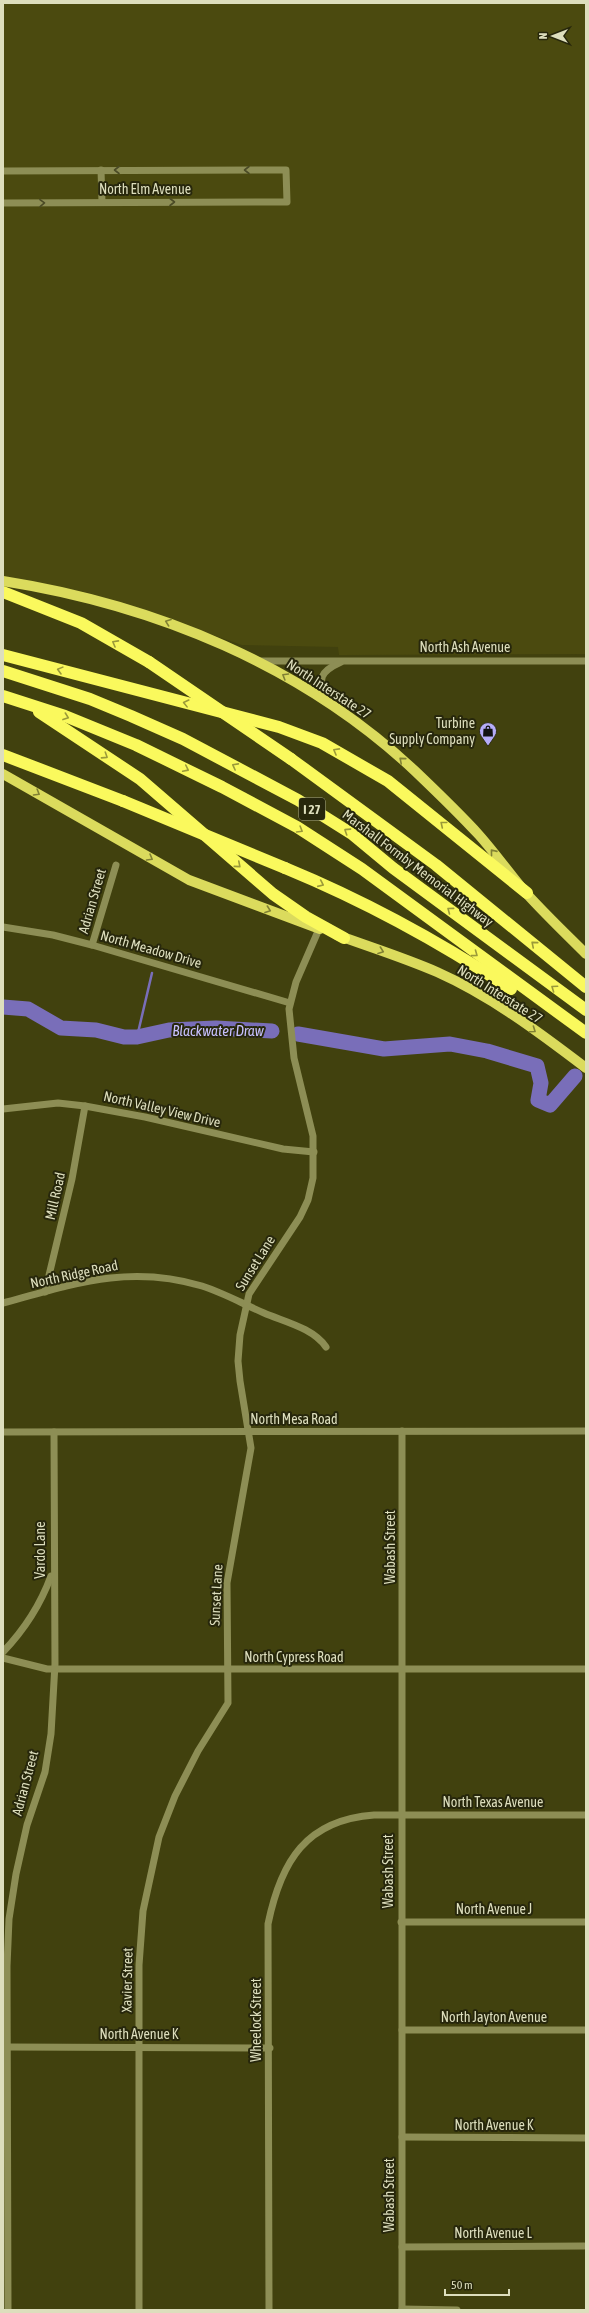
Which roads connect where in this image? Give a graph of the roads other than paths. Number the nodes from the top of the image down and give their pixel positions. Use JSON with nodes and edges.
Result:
{"nodes":[{"id":1,"x":101,"y":170,"type":"junction"},
{"id":2,"x":3,"y":171,"type":"edge"},
{"id":3,"x":102,"y":202,"type":"junction"},
{"id":4,"x":3,"y":203,"type":"edge"},
{"id":5,"x":3,"y":581,"type":"edge"},
{"id":6,"x":3,"y":592,"type":"edge"},
{"id":7,"x":3,"y":655,"type":"edge"},
{"id":8,"x":258,"y":661,"type":"junction"},
{"id":9,"x":343,"y":661,"type":"junction"},
{"id":10,"x":586,"y":661,"type":"edge"},
{"id":11,"x":3,"y":671,"type":"edge"},
{"id":12,"x":3,"y":696,"type":"edge"},
{"id":13,"x":324,"y":701,"type":"junction"},
{"id":14,"x":26,"y":704,"type":"junction"},
{"id":15,"x":3,"y":755,"type":"edge"},
{"id":16,"x":3,"y":774,"type":"edge"},
{"id":17,"x":116,"y":864,"type":"dead end"},
{"id":18,"x":527,"y":893,"type":"junction"},
{"id":19,"x":3,"y":927,"type":"edge"},
{"id":20,"x":319,"y":929,"type":"junction"},
{"id":21,"x":344,"y":938,"type":"junction"},
{"id":22,"x":92,"y":945,"type":"junction"},
{"id":23,"x":586,"y":954,"type":"edge"},
{"id":24,"x":586,"y":986,"type":"edge"},
{"id":25,"x":290,"y":1003,"type":"junction"},
{"id":26,"x":586,"y":1010,"type":"edge"},
{"id":27,"x":586,"y":1034,"type":"edge"},
{"id":28,"x":586,"y":1068,"type":"edge"},
{"id":29,"x":85,"y":1106,"type":"junction"},
{"id":30,"x":3,"y":1109,"type":"edge"},
{"id":31,"x":314,"y":1152,"type":"junction"},
{"id":32,"x":45,"y":1292,"type":"junction"},
{"id":33,"x":3,"y":1304,"type":"edge"},
{"id":34,"x":246,"y":1305,"type":"junction"},
{"id":35,"x":326,"y":1347,"type":"dead end"},
{"id":36,"x":402,"y":1431,"type":"junction"},
{"id":37,"x":586,"y":1431,"type":"edge"},
{"id":38,"x":3,"y":1432,"type":"edge"},
{"id":39,"x":54,"y":1432,"type":"junction"},
{"id":40,"x":250,"y":1432,"type":"junction"},
{"id":41,"x":53,"y":1570,"type":"junction"},
{"id":42,"x":3,"y":1652,"type":"edge"},
{"id":43,"x":3,"y":1658,"type":"edge"},
{"id":44,"x":54,"y":1669,"type":"junction"},
{"id":45,"x":586,"y":1669,"type":"edge"},
{"id":46,"x":229,"y":1670,"type":"junction"},
{"id":47,"x":403,"y":1670,"type":"junction"},
{"id":48,"x":586,"y":1814,"type":"edge"},
{"id":49,"x":401,"y":1815,"type":"junction"},
{"id":50,"x":401,"y":1922,"type":"junction"},
{"id":51,"x":586,"y":1922,"type":"edge"},
{"id":52,"x":402,"y":2030,"type":"junction"},
{"id":53,"x":586,"y":2030,"type":"edge"},
{"id":54,"x":7,"y":2047,"type":"junction"},
{"id":55,"x":139,"y":2047,"type":"junction"},
{"id":56,"x":270,"y":2048,"type":"junction"},
{"id":57,"x":402,"y":2137,"type":"junction"},
{"id":58,"x":586,"y":2138,"type":"edge"},
{"id":59,"x":5,"y":2194,"type":"edge"},
{"id":60,"x":584,"y":2246,"type":"dead end"},
{"id":61,"x":402,"y":2247,"type":"junction"},
{"id":62,"x":402,"y":2309,"type":"edge"},
{"id":63,"x":8,"y":2310,"type":"edge"},
{"id":64,"x":139,"y":2310,"type":"edge"},
{"id":65,"x":269,"y":2310,"type":"edge"},
{"id":66,"x":457,"y":2310,"type":"edge"}],
"edges":[{"from":1,"to":2,"type":"street","name":"North Elm Avenue"},
{"from":1,"to":3,"type":"street"},
{"from":3,"to":1,"type":"street","name":"North Elm Avenue","one_way":true},
{"from":4,"to":3,"type":"street","name":"North Elm Avenue","one_way":true},
{"from":8,"to":5,"type":"main road","name":"North Interstate 27","one_way":true},
{"from":24,"to":6,"type":"highway","one_way":true,"bridge":true},
{"from":18,"to":7,"type":"highway","one_way":true},
{"from":8,"to":9,"type":"street","name":"North Ash Avenue"},
{"from":13,"to":8,"type":"main road","name":"North Interstate 27","one_way":true},
{"from":9,"to":10,"type":"street","name":"North Ash Avenue"},
{"from":9,"to":13,"type":"street","name":"North Ash Avenue"},
{"from":26,"to":11,"type":"highway","name":"Marshall Formby Memorial Highway","number":"I 27","one_way":true},
{"from":12,"to":14,"type":"highway","number":"I 27"},
{"from":18,"to":13,"type":"main road","name":"North Interstate 27","one_way":true},
{"from":14,"to":21,"type":"highway","one_way":true},
{"from":14,"to":27,"type":"highway","number":"I 27","one_way":true},
{"from":15,"to":27,"type":"highway","one_way":true,"bridge":true},
{"from":16,"to":20,"type":"main road","name":"North Interstate 27","one_way":true},
{"from":17,"to":22,"type":"street","name":"Adrian Street"},
{"from":18,"to":23,"type":"main road","name":"North Interstate 27"},
{"from":19,"to":22,"type":"street","name":"North Meadow Drive"},
{"from":20,"to":21,"type":"main road","name":"North Interstate 27"},
{"from":20,"to":25,"type":"street","name":"Sunset Lane"},
{"from":21,"to":28,"type":"main road","name":"North Interstate 27","one_way":true},
{"from":22,"to":25,"type":"street","name":"North Meadow Drive"},
{"from":25,"to":31,"type":"street","name":"Sunset Lane"},
{"from":29,"to":30,"type":"street","name":"North Valley View Drive"},
{"from":29,"to":31,"type":"street","name":"North Valley View Drive"},
{"from":29,"to":32,"type":"street","name":"Mill Road"},
{"from":31,"to":34,"type":"street","name":"Sunset Lane"},
{"from":32,"to":33,"type":"street","name":"North Ridge Road"},
{"from":32,"to":34,"type":"street","name":"North Ridge Road"},
{"from":34,"to":35,"type":"street","name":"North Ridge Road"},
{"from":34,"to":40,"type":"street","name":"Sunset Lane"},
{"from":36,"to":37,"type":"street","name":"North Mesa Road"},
{"from":36,"to":40,"type":"street","name":"North Mesa Road"},
{"from":36,"to":47,"type":"street","name":"Wabash Street"},
{"from":38,"to":39,"type":"street","name":"North Mesa Road"},
{"from":39,"to":40,"type":"street","name":"North Mesa Road"},
{"from":39,"to":41,"type":"street","name":"Vardo Lane"},
{"from":40,"to":46,"type":"street","name":"Sunset Lane"},
{"from":41,"to":42,"type":"street"},
{"from":41,"to":44,"type":"street","name":"Vardo Lane"},
{"from":43,"to":44,"type":"street","name":"North Cypress Road"},
{"from":44,"to":46,"type":"street","name":"North Cypress Road"},
{"from":44,"to":54,"type":"street","name":"Adrian Street"},
{"from":45,"to":47,"type":"street","name":"North Cypress Road"},
{"from":46,"to":47,"type":"street","name":"North Cypress Road"},
{"from":46,"to":55,"type":"street","name":"Xavier Street"},
{"from":47,"to":49,"type":"street","name":"Wabash Street"},
{"from":48,"to":49,"type":"street","name":"North Texas Avenue"},
{"from":49,"to":50,"type":"street","name":"Wabash Street"},
{"from":49,"to":56,"type":"street","name":"Wheelock Street"},
{"from":50,"to":51,"type":"street","name":"North Avenue J"},
{"from":50,"to":52,"type":"street","name":"Wabash Street"},
{"from":52,"to":53,"type":"street","name":"North Jayton Avenue"},
{"from":52,"to":57,"type":"street","name":"Wabash Street"},
{"from":54,"to":55,"type":"street","name":"North Avenue K"},
{"from":54,"to":59,"type":"street","name":"Adrian Street"},
{"from":55,"to":56,"type":"street","name":"North Avenue K"},
{"from":55,"to":64,"type":"street","name":"Xavier Street"},
{"from":56,"to":65,"type":"street","name":"Wheelock Street"},
{"from":57,"to":58,"type":"street","name":"North Avenue K"},
{"from":57,"to":61,"type":"street","name":"Wabash Street"},
{"from":59,"to":63,"type":"street","name":"Adrian Street"},
{"from":60,"to":61,"type":"street","name":"North Avenue L"},
{"from":61,"to":62,"type":"street","name":"Wabash Street"},
{"from":62,"to":66,"type":"street"}]}
